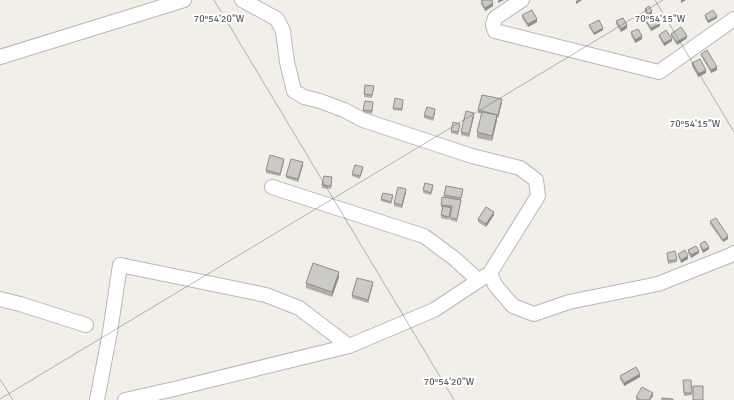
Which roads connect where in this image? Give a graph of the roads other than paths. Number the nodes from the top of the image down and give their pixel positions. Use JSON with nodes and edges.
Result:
{"nodes":[{"id":1,"x":184,"y":0,"type":"edge"},
{"id":2,"x":242,"y":0,"type":"edge"},
{"id":3,"x":522,"y":0,"type":"edge"},
{"id":4,"x":734,"y":18,"type":"edge"},
{"id":5,"x":0,"y":57,"type":"edge"},
{"id":6,"x":272,"y":187,"type":"dead end"},
{"id":7,"x":734,"y":253,"type":"edge"},
{"id":8,"x":484,"y":276,"type":"junction"},
{"id":9,"x":0,"y":299,"type":"edge"},
{"id":10,"x":86,"y":325,"type":"dead end"},
{"id":11,"x":350,"y":346,"type":"junction"},
{"id":12,"x":97,"y":400,"type":"edge"},
{"id":13,"x":125,"y":400,"type":"edge"}],
"edges":[{"from":1,"to":5,"type":"street"},
{"from":2,"to":8,"type":"street"},
{"from":3,"to":4,"type":"street"},
{"from":6,"to":8,"type":"street"},
{"from":7,"to":8,"type":"street"},
{"from":8,"to":11,"type":"street"},
{"from":9,"to":10,"type":"street"},
{"from":11,"to":12,"type":"street"},
{"from":11,"to":13,"type":"street"}]}
